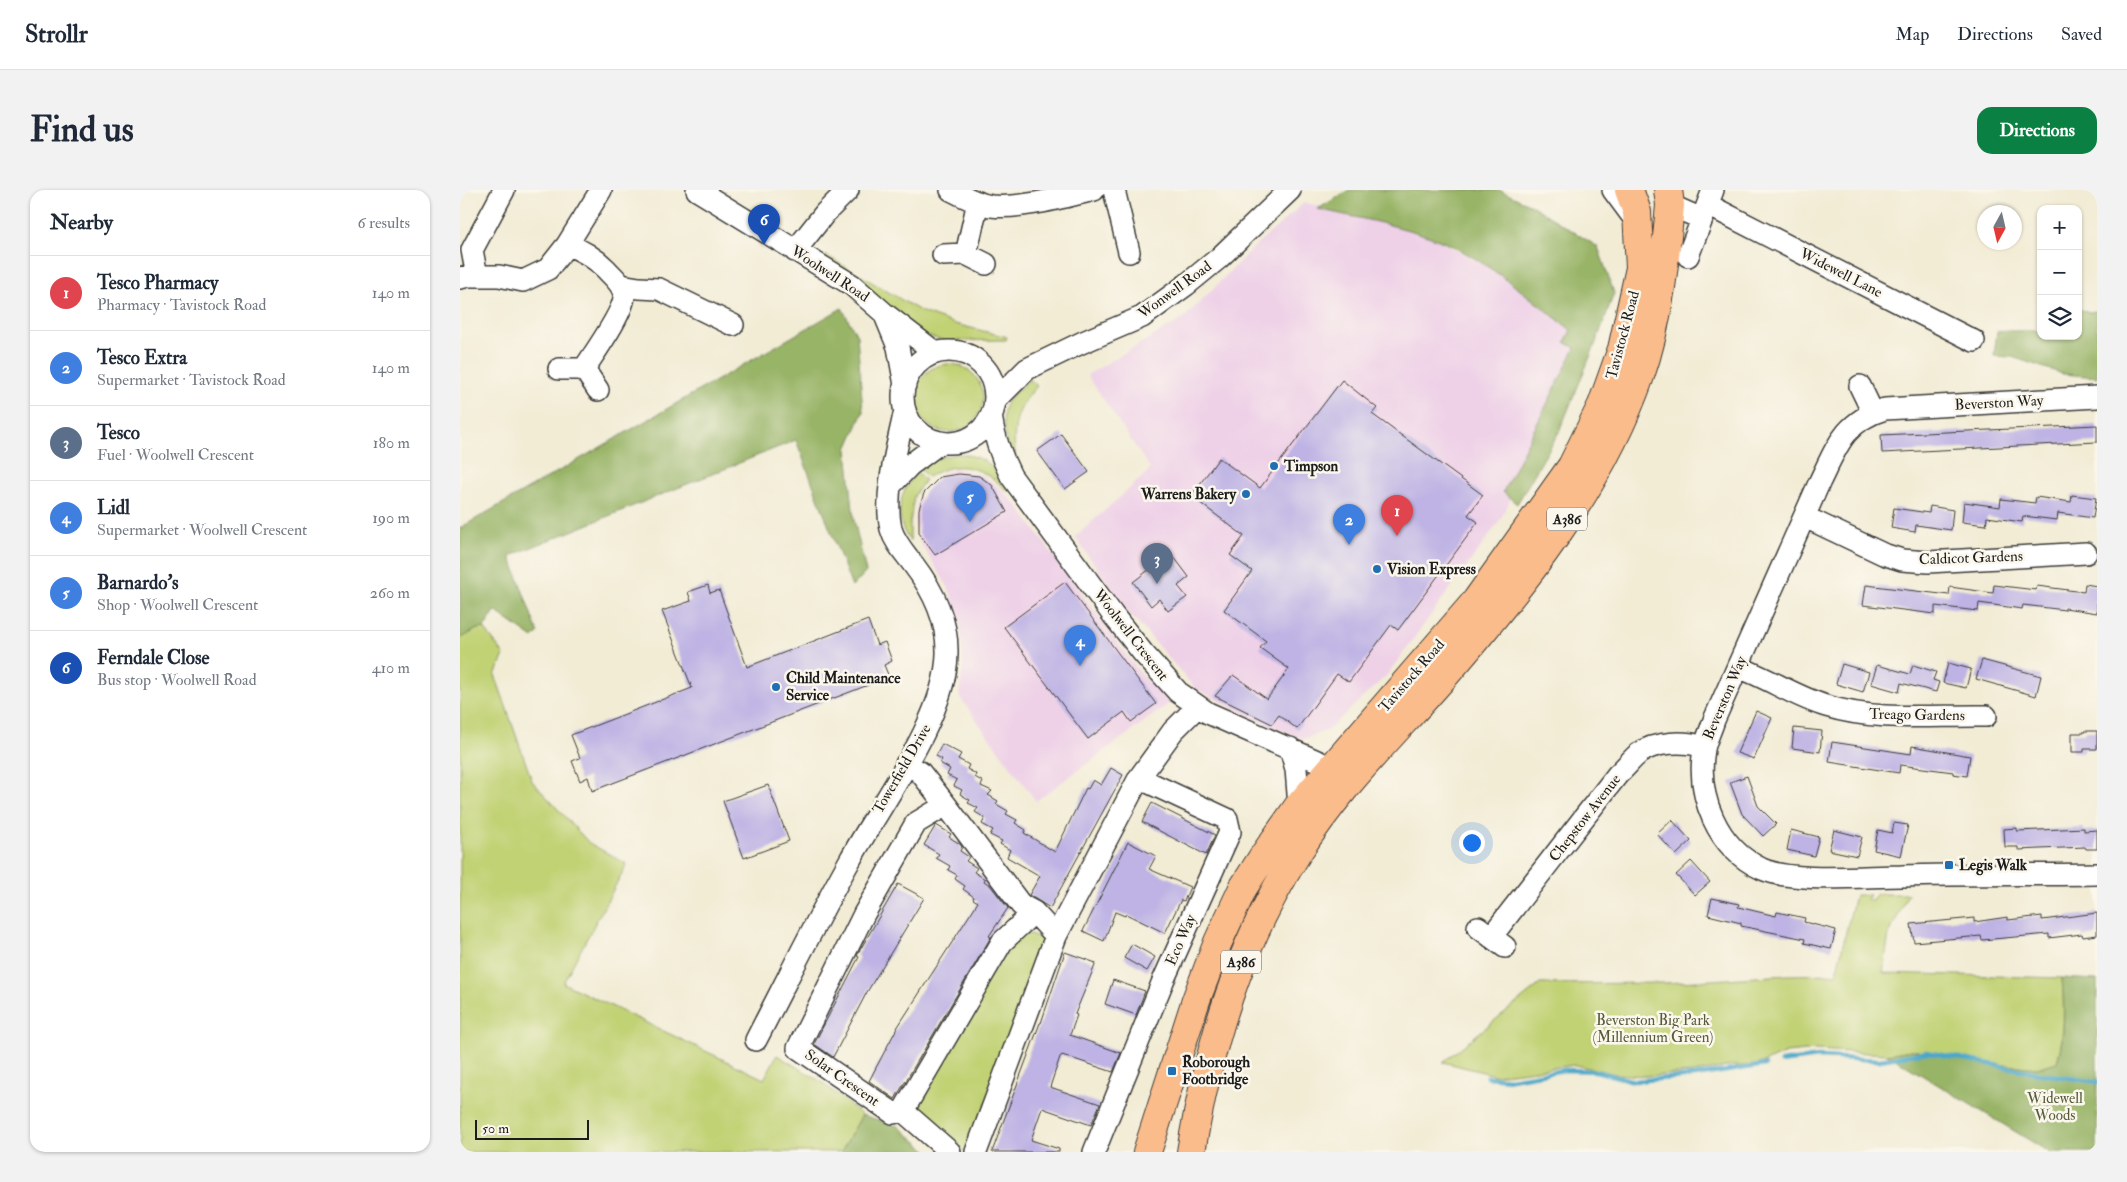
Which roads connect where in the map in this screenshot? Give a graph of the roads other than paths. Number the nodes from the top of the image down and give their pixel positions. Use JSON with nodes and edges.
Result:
{"nodes":[{"id":1,"x":504,"y":190,"type":"edge"},
{"id":2,"x":601,"y":190,"type":"edge"},
{"id":3,"x":697,"y":190,"type":"edge"},
{"id":4,"x":848,"y":190,"type":"edge"},
{"id":5,"x":951,"y":190,"type":"edge"},
{"id":6,"x":1094,"y":190,"type":"edge"},
{"id":7,"x":1114,"y":190,"type":"edge"},
{"id":8,"x":1290,"y":190,"type":"edge"},
{"id":9,"x":1612,"y":190,"type":"edge"},
{"id":10,"x":1629,"y":190,"type":"edge"},
{"id":11,"x":1049,"y":195,"type":"edge"},
{"id":12,"x":1670,"y":196,"type":"edge"},
{"id":13,"x":978,"y":202,"type":"junction"},
{"id":14,"x":1708,"y":205,"type":"edge"},
{"id":15,"x":1639,"y":226,"type":"junction"},
{"id":16,"x":567,"y":244,"type":"junction"},
{"id":17,"x":794,"y":251,"type":"junction"},
{"id":18,"x":1129,"y":252,"type":"dead end"},
{"id":19,"x":966,"y":254,"type":"junction"},
{"id":20,"x":943,"y":255,"type":"dead end"},
{"id":21,"x":1688,"y":256,"type":"dead end"},
{"id":22,"x":986,"y":264,"type":"dead end"},
{"id":23,"x":468,"y":277,"type":"edge"},
{"id":24,"x":621,"y":285,"type":"junction"},
{"id":25,"x":884,"y":313,"type":"junction"},
{"id":26,"x":733,"y":325,"type":"dead end"},
{"id":27,"x":1974,"y":341,"type":"dead end"},
{"id":28,"x":936,"y":353,"type":"junction"},
{"id":29,"x":559,"y":369,"type":"dead end"},
{"id":30,"x":584,"y":369,"type":"junction"},
{"id":31,"x":905,"y":385,"type":"junction"},
{"id":32,"x":1860,"y":386,"type":"dead end"},
{"id":33,"x":598,"y":390,"type":"dead end"},
{"id":34,"x":2097,"y":397,"type":"edge"},
{"id":35,"x":993,"y":408,"type":"junction"},
{"id":36,"x":905,"y":410,"type":"junction"},
{"id":37,"x":1872,"y":413,"type":"junction"},
{"id":38,"x":962,"y":441,"type":"junction"},
{"id":39,"x":941,"y":442,"type":"junction"},
{"id":40,"x":1011,"y":476,"type":"junction"},
{"id":41,"x":891,"y":485,"type":"junction"},
{"id":42,"x":1805,"y":517,"type":"junction"},
{"id":43,"x":2086,"y":552,"type":"dead end"},
{"id":44,"x":1738,"y":667,"type":"junction"},
{"id":45,"x":1198,"y":707,"type":"junction"},
{"id":46,"x":1986,"y":716,"type":"dead end"},
{"id":47,"x":1704,"y":747,"type":"junction"},
{"id":48,"x":1290,"y":748,"type":"junction"},
{"id":49,"x":1339,"y":760,"type":"junction"},
{"id":50,"x":906,"y":764,"type":"junction"},
{"id":51,"x":1139,"y":778,"type":"junction"},
{"id":52,"x":1341,"y":793,"type":"junction"},
{"id":53,"x":946,"y":804,"type":"junction"},
{"id":54,"x":1299,"y":806,"type":"junction"},
{"id":55,"x":2097,"y":874,"type":"edge"},
{"id":56,"x":1034,"y":912,"type":"junction"},
{"id":57,"x":1056,"y":936,"type":"junction"},
{"id":58,"x":1491,"y":937,"type":"dead end"},
{"id":59,"x":756,"y":1040,"type":"dead end"},
{"id":60,"x":902,"y":1112,"type":"junction"},
{"id":61,"x":950,"y":1152,"type":"edge"},
{"id":62,"x":976,"y":1152,"type":"edge"},
{"id":63,"x":1094,"y":1152,"type":"edge"},
{"id":64,"x":1147,"y":1152,"type":"edge"},
{"id":65,"x":1191,"y":1152,"type":"edge"}],
"edges":[{"from":1,"to":23,"type":"street"},
{"from":2,"to":16,"type":"street"},
{"from":3,"to":17,"type":"street","name":"Woolwell Road"},
{"from":4,"to":17,"type":"street"},
{"from":5,"to":13,"type":"street"},
{"from":6,"to":11,"type":"street"},
{"from":7,"to":18,"type":"street"},
{"from":8,"to":35,"type":"street","name":"Wonwell Road"},
{"from":9,"to":15,"type":"street"},
{"from":10,"to":15,"type":"highway","name":"Tavistock Road","number":"A386"},
{"from":11,"to":13,"type":"street"},
{"from":12,"to":14,"type":"street","name":"Tavistock Road"},
{"from":12,"to":52,"type":"highway","name":"Tavistock Road","number":"A386"},
{"from":13,"to":19,"type":"street"},
{"from":14,"to":21,"type":"street"},
{"from":14,"to":27,"type":"street","name":"Widewell Lane"},
{"from":15,"to":49,"type":"highway","name":"Tavistock Road","number":"A386"},
{"from":16,"to":23,"type":"street"},
{"from":16,"to":24,"type":"street"},
{"from":17,"to":25,"type":"street","name":"Woolwell Road"},
{"from":19,"to":20,"type":"street"},
{"from":19,"to":22,"type":"street"},
{"from":24,"to":26,"type":"street"},
{"from":24,"to":30,"type":"street"},
{"from":25,"to":28,"type":"street","name":"Woolwell Road"},
{"from":25,"to":31,"type":"street","name":"Woolwell Road"},
{"from":28,"to":31,"type":"street"},
{"from":28,"to":35,"type":"street"},
{"from":29,"to":30,"type":"street"},
{"from":30,"to":33,"type":"street"},
{"from":31,"to":36,"type":"street"},
{"from":32,"to":37,"type":"street"},
{"from":34,"to":37,"type":"street","name":"Beverston Way"},
{"from":35,"to":38,"type":"street"},
{"from":35,"to":40,"type":"street","name":"Woolwell Crescent"},
{"from":36,"to":39,"type":"street"},
{"from":36,"to":41,"type":"street","name":"Towerfield Drive"},
{"from":37,"to":42,"type":"street","name":"Beverston Way"},
{"from":38,"to":39,"type":"street"},
{"from":38,"to":40,"type":"street","name":"Woolwell Crescent"},
{"from":39,"to":41,"type":"street"},
{"from":40,"to":45,"type":"street","name":"Woolwell Crescent"},
{"from":41,"to":50,"type":"street","name":"Towerfield Drive"},
{"from":42,"to":43,"type":"street","name":"Caldicot Gardens"},
{"from":42,"to":44,"type":"street","name":"Beverston Way"},
{"from":44,"to":46,"type":"street","name":"Treago Gardens"},
{"from":44,"to":47,"type":"street","name":"Beverston Way"},
{"from":45,"to":48,"type":"street","name":"Woolwell Crescent"},
{"from":45,"to":51,"type":"street"},
{"from":47,"to":55,"type":"street","name":"Beverston Way"},
{"from":47,"to":58,"type":"street","name":"Chepstow Avenue"},
{"from":48,"to":49,"type":"street","name":"Woolwell Crescent"},
{"from":48,"to":54,"type":"street"},
{"from":49,"to":52,"type":"street"},
{"from":49,"to":54,"type":"highway","name":"Tavistock Road","number":"A386"},
{"from":50,"to":53,"type":"street"},
{"from":50,"to":59,"type":"street","name":"Towerfield Drive"},
{"from":51,"to":57,"type":"street"},
{"from":51,"to":63,"type":"street","name":"Eco Way"},
{"from":52,"to":65,"type":"highway","name":"Tavistock Road","number":"A386"},
{"from":53,"to":56,"type":"street"},
{"from":53,"to":60,"type":"street","name":"Solar Crescent"},
{"from":54,"to":64,"type":"highway","name":"Tavistock Road","number":"A386"},
{"from":56,"to":57,"type":"street"},
{"from":56,"to":60,"type":"street"},
{"from":57,"to":62,"type":"street"},
{"from":60,"to":61,"type":"street"}]}
